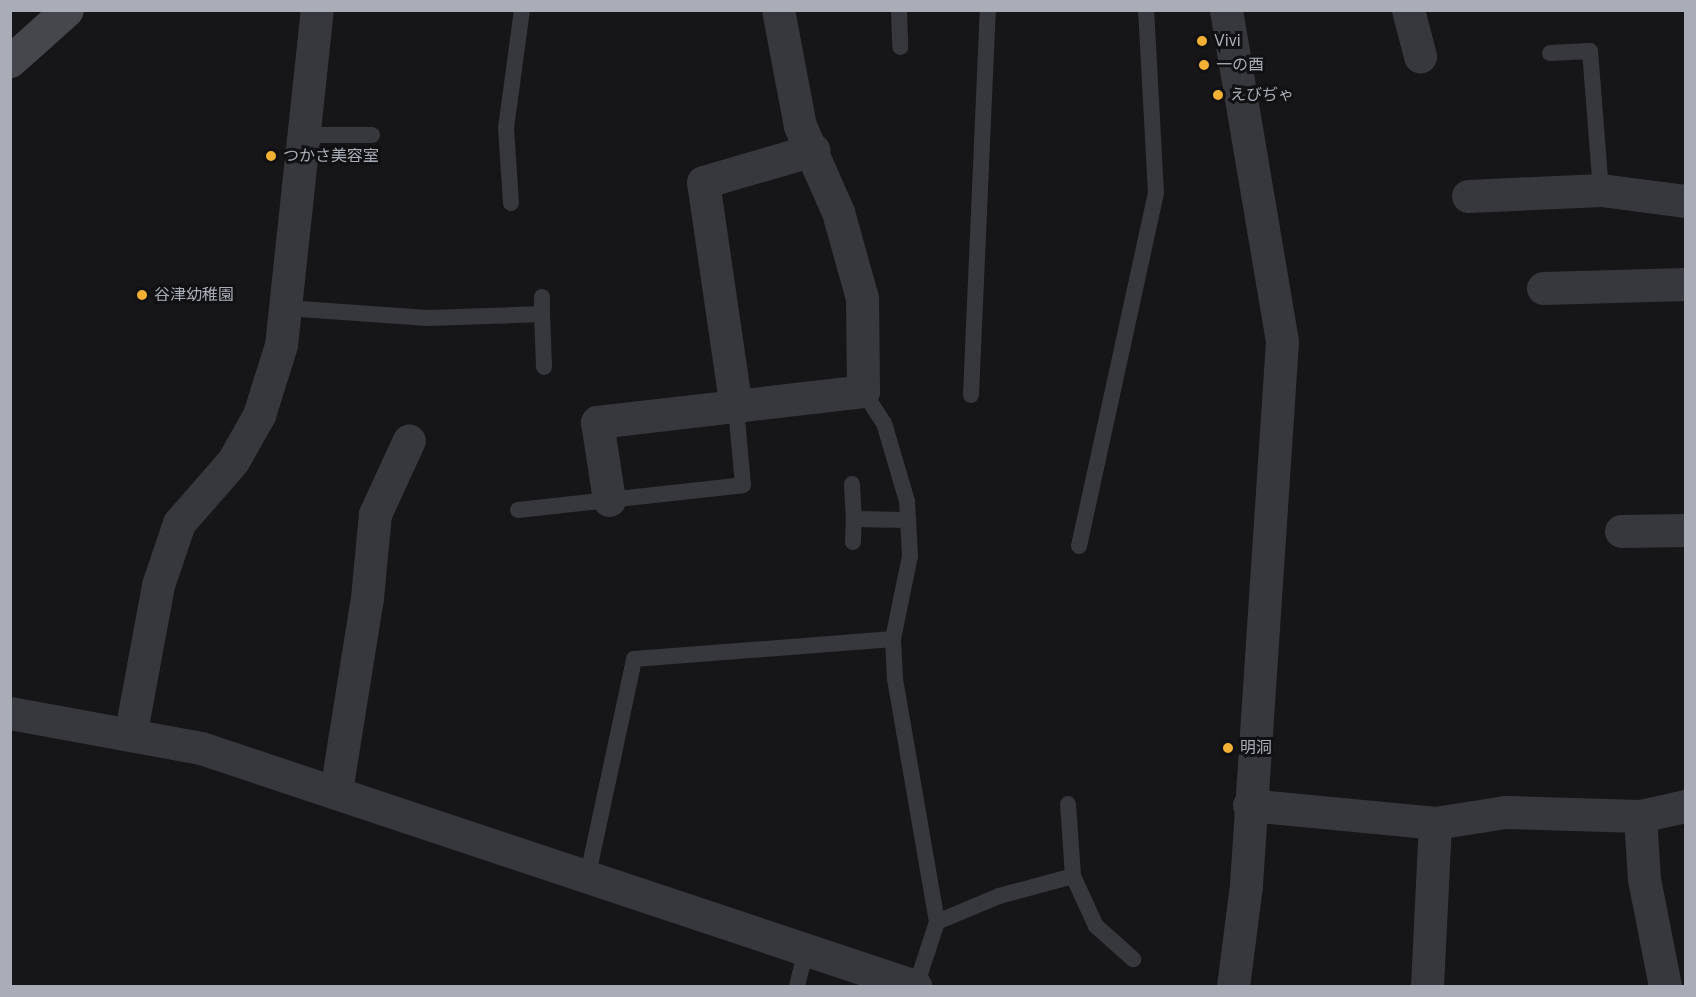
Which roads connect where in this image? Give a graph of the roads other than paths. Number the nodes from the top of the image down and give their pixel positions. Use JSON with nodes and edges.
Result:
{"nodes":[{"id":1,"x":67,"y":10,"type":"edge"},
{"id":2,"x":317,"y":10,"type":"edge"},
{"id":3,"x":522,"y":10,"type":"edge"},
{"id":4,"x":778,"y":10,"type":"edge"},
{"id":5,"x":899,"y":10,"type":"edge"},
{"id":6,"x":988,"y":10,"type":"edge"},
{"id":7,"x":1146,"y":10,"type":"edge"},
{"id":8,"x":1226,"y":10,"type":"edge"},
{"id":9,"x":1408,"y":10,"type":"edge"},
{"id":10,"x":900,"y":47,"type":"dead end"},
{"id":11,"x":1550,"y":53,"type":"dead end"},
{"id":12,"x":1420,"y":56,"type":"dead end"},
{"id":13,"x":10,"y":61,"type":"edge"},
{"id":14,"x":304,"y":135,"type":"junction"},
{"id":15,"x":372,"y":135,"type":"dead end"},
{"id":16,"x":813,"y":150,"type":"junction"},
{"id":17,"x":1601,"y":190,"type":"junction"},
{"id":18,"x":1468,"y":196,"type":"dead end"},
{"id":19,"x":1686,"y":201,"type":"edge"},
{"id":20,"x":511,"y":204,"type":"dead end"},
{"id":21,"x":1686,"y":284,"type":"edge"},
{"id":22,"x":1543,"y":288,"type":"dead end"},
{"id":23,"x":286,"y":308,"type":"junction"},
{"id":24,"x":544,"y":367,"type":"dead end"},
{"id":25,"x":863,"y":391,"type":"junction"},
{"id":26,"x":971,"y":395,"type":"dead end"},
{"id":27,"x":736,"y":408,"type":"junction"},
{"id":28,"x":409,"y":440,"type":"dead end"},
{"id":29,"x":852,"y":484,"type":"dead end"},
{"id":30,"x":609,"y":500,"type":"junction"},
{"id":31,"x":518,"y":510,"type":"dead end"},
{"id":32,"x":854,"y":519,"type":"junction"},
{"id":33,"x":906,"y":520,"type":"junction"},
{"id":34,"x":1686,"y":530,"type":"edge"},
{"id":35,"x":1621,"y":531,"type":"dead end"},
{"id":36,"x":853,"y":542,"type":"dead end"},
{"id":37,"x":1079,"y":546,"type":"dead end"},
{"id":38,"x":893,"y":639,"type":"junction"},
{"id":39,"x":10,"y":713,"type":"edge"},
{"id":40,"x":131,"y":731,"type":"junction"},
{"id":41,"x":336,"y":791,"type":"junction"},
{"id":42,"x":1068,"y":804,"type":"dead end"},
{"id":43,"x":1249,"y":805,"type":"junction"},
{"id":44,"x":1686,"y":806,"type":"edge"},
{"id":45,"x":1640,"y":816,"type":"junction"},
{"id":46,"x":1435,"y":824,"type":"junction"},
{"id":47,"x":1073,"y":876,"type":"junction"},
{"id":48,"x":586,"y":879,"type":"junction"},
{"id":49,"x":937,"y":922,"type":"junction"},
{"id":50,"x":806,"y":950,"type":"junction"},
{"id":51,"x":1133,"y":959,"type":"dead end"},
{"id":52,"x":910,"y":985,"type":"edge"},
{"id":53,"x":797,"y":987,"type":"edge"},
{"id":54,"x":1233,"y":987,"type":"edge"},
{"id":55,"x":1427,"y":987,"type":"edge"},
{"id":56,"x":1665,"y":987,"type":"edge"}],
"edges":[{"from":1,"to":13,"type":"main road"},
{"from":2,"to":14,"type":"street"},
{"from":3,"to":20,"type":"lane"},
{"from":4,"to":16,"type":"street"},
{"from":5,"to":10,"type":"lane"},
{"from":6,"to":26,"type":"lane"},
{"from":7,"to":37,"type":"lane"},
{"from":8,"to":43,"type":"street"},
{"from":9,"to":12,"type":"street"},
{"from":11,"to":17,"type":"lane"},
{"from":14,"to":15,"type":"lane"},
{"from":14,"to":23,"type":"street"},
{"from":16,"to":25,"type":"street"},
{"from":16,"to":27,"type":"street"},
{"from":17,"to":18,"type":"street"},
{"from":17,"to":19,"type":"street"},
{"from":21,"to":22,"type":"street"},
{"from":23,"to":24,"type":"lane"},
{"from":23,"to":40,"type":"street"},
{"from":25,"to":27,"type":"street"},
{"from":25,"to":33,"type":"lane"},
{"from":27,"to":30,"type":"lane"},
{"from":27,"to":30,"type":"street"},
{"from":28,"to":41,"type":"street"},
{"from":29,"to":32,"type":"lane"},
{"from":30,"to":31,"type":"lane"},
{"from":32,"to":33,"type":"lane"},
{"from":32,"to":36,"type":"lane"},
{"from":33,"to":38,"type":"lane"},
{"from":34,"to":35,"type":"street"},
{"from":38,"to":48,"type":"lane"},
{"from":38,"to":49,"type":"lane"},
{"from":39,"to":40,"type":"street"},
{"from":40,"to":41,"type":"street"},
{"from":41,"to":48,"type":"street"},
{"from":42,"to":47,"type":"lane"},
{"from":43,"to":46,"type":"street"},
{"from":43,"to":54,"type":"street"},
{"from":44,"to":45,"type":"street"},
{"from":45,"to":46,"type":"street"},
{"from":45,"to":56,"type":"street"},
{"from":46,"to":55,"type":"street"},
{"from":47,"to":49,"type":"lane"},
{"from":47,"to":51,"type":"lane"},
{"from":48,"to":50,"type":"street"},
{"from":49,"to":52,"type":"lane"},
{"from":50,"to":52,"type":"street"},
{"from":50,"to":53,"type":"lane"}]}
